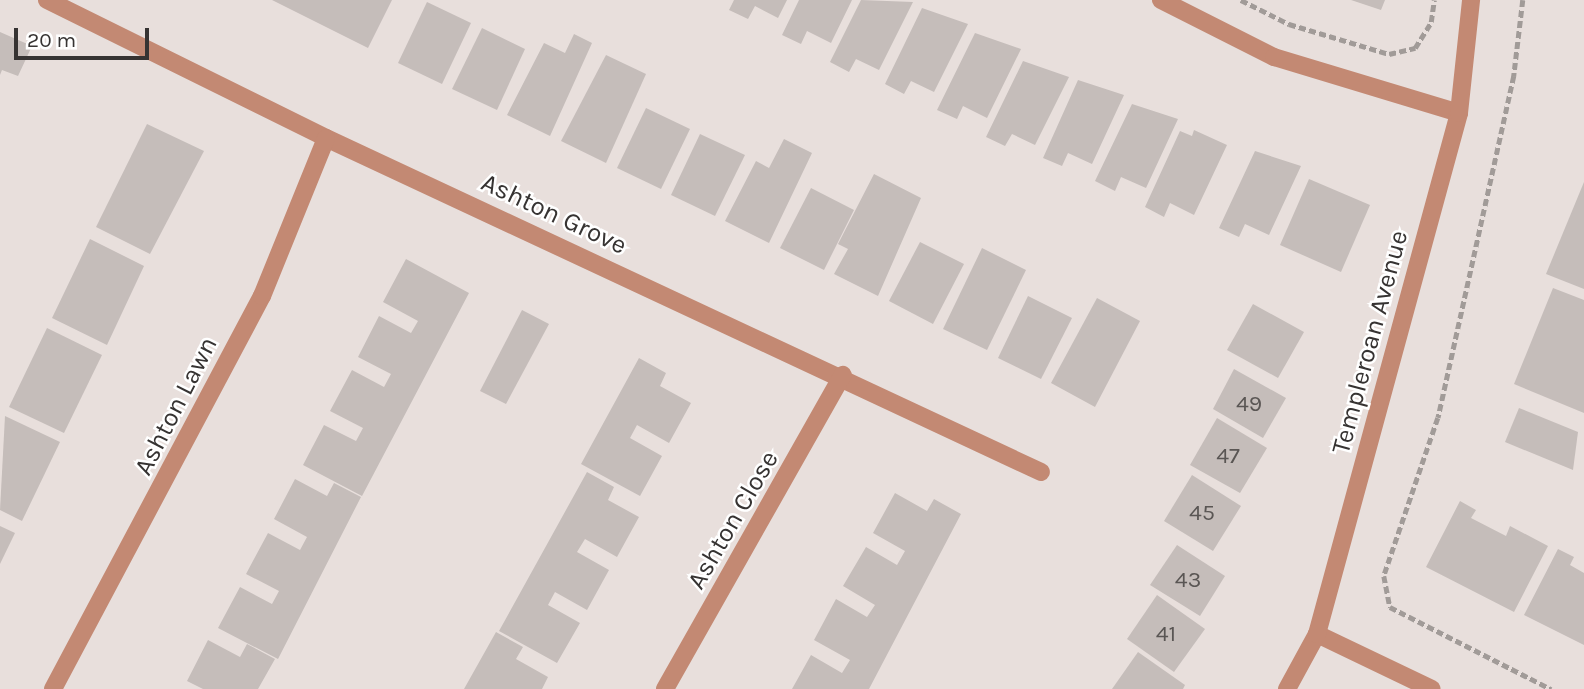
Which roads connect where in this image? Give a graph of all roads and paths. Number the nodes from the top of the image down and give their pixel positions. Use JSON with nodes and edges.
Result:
{"nodes":[{"id":1,"x":47,"y":0,"type":"edge"},
{"id":2,"x":1161,"y":0,"type":"edge"},
{"id":3,"x":1241,"y":0,"type":"edge"},
{"id":4,"x":1434,"y":0,"type":"edge"},
{"id":5,"x":1471,"y":0,"type":"edge"},
{"id":6,"x":1523,"y":0,"type":"edge"},
{"id":7,"x":1459,"y":113,"type":"junction"},
{"id":8,"x":326,"y":138,"type":"junction"},
{"id":9,"x":843,"y":375,"type":"junction"},
{"id":10,"x":1041,"y":472,"type":"dead end"},
{"id":11,"x":1317,"y":634,"type":"junction"},
{"id":12,"x":53,"y":689,"type":"edge"},
{"id":13,"x":665,"y":689,"type":"edge"},
{"id":14,"x":1287,"y":689,"type":"edge"},
{"id":15,"x":1432,"y":689,"type":"edge"},
{"id":16,"x":1551,"y":689,"type":"edge"}],
"edges":[{"from":1,"to":8,"type":"street","name":"Ashton Grove"},
{"from":2,"to":7,"type":"street"},
{"from":3,"to":4,"type":"path"},
{"from":5,"to":7,"type":"street","name":"Templeroan Avenue"},
{"from":6,"to":16,"type":"path"},
{"from":7,"to":11,"type":"street","name":"Templeroan Avenue"},
{"from":8,"to":9,"type":"street","name":"Ashton Grove"},
{"from":8,"to":12,"type":"street","name":"Ashton Lawn"},
{"from":9,"to":10,"type":"street","name":"Ashton Grove"},
{"from":9,"to":13,"type":"street","name":"Ashton Close"},
{"from":11,"to":14,"type":"street","name":"Templeroan Avenue"},
{"from":11,"to":15,"type":"street"}]}
